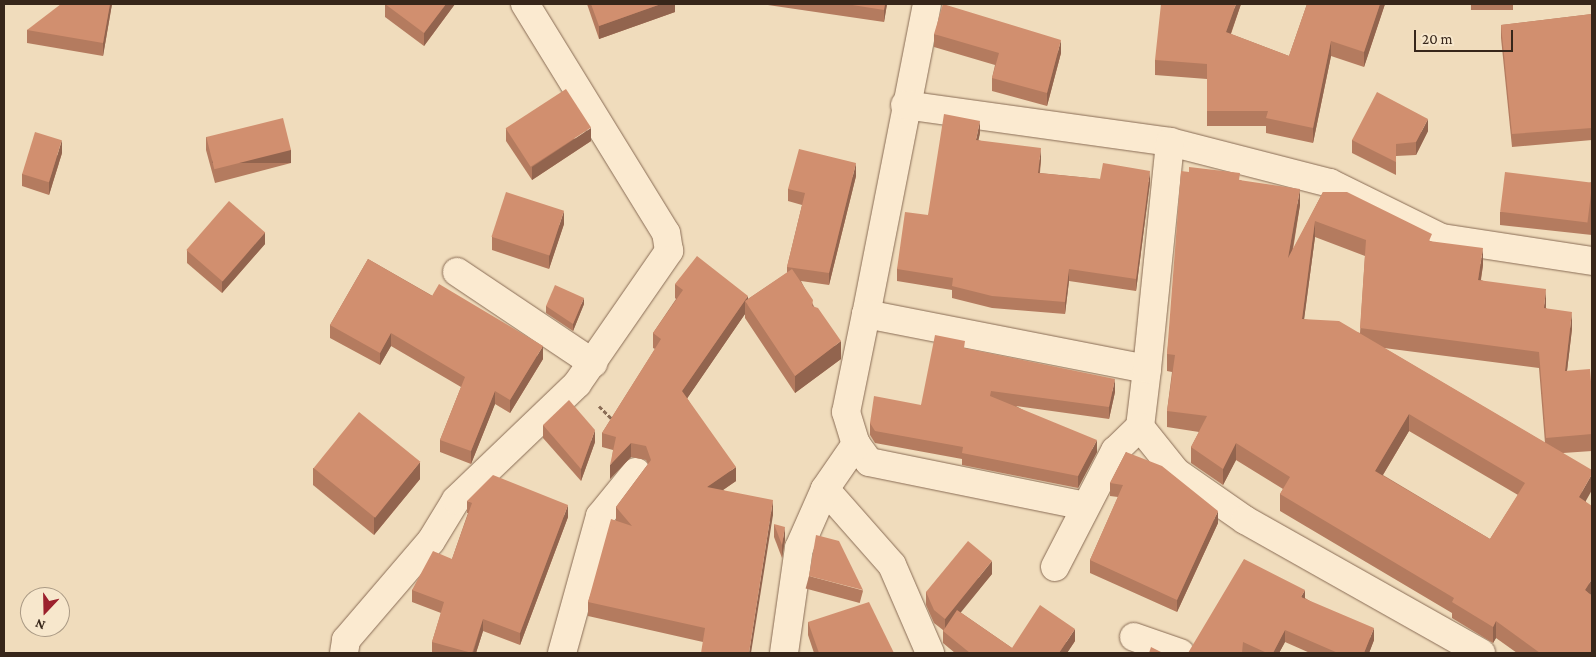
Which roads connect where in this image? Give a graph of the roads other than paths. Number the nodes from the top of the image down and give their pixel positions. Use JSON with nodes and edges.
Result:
{"nodes":[{"id":1,"x":525,"y":4,"type":"edge"},
{"id":2,"x":927,"y":4,"type":"edge"},
{"id":3,"x":905,"y":105,"type":"junction"},
{"id":4,"x":1170,"y":142,"type":"junction"},
{"id":5,"x":1592,"y":261,"type":"edge"},
{"id":6,"x":457,"y":272,"type":"dead end"},
{"id":7,"x":866,"y":314,"type":"junction"},
{"id":8,"x":1147,"y":369,"type":"junction"},
{"id":9,"x":585,"y":373,"type":"junction"},
{"id":10,"x":1140,"y":428,"type":"junction"},
{"id":11,"x":856,"y":444,"type":"junction"},
{"id":12,"x":636,"y":472,"type":"dead end"},
{"id":13,"x":825,"y":489,"type":"junction"},
{"id":14,"x":1086,"y":506,"type":"junction"},
{"id":15,"x":1055,"y":567,"type":"dead end"},
{"id":16,"x":1134,"y":637,"type":"dead end"},
{"id":17,"x":344,"y":653,"type":"edge"},
{"id":18,"x":562,"y":653,"type":"edge"},
{"id":19,"x":784,"y":653,"type":"edge"},
{"id":20,"x":930,"y":653,"type":"edge"},
{"id":21,"x":1180,"y":653,"type":"edge"},
{"id":22,"x":1480,"y":653,"type":"edge"}],
"edges":[{"from":1,"to":9,"type":"street"},
{"from":2,"to":3,"type":"street"},
{"from":3,"to":4,"type":"street"},
{"from":3,"to":7,"type":"street"},
{"from":4,"to":5,"type":"street"},
{"from":4,"to":8,"type":"street"},
{"from":6,"to":9,"type":"street"},
{"from":7,"to":8,"type":"street"},
{"from":7,"to":11,"type":"street"},
{"from":8,"to":10,"type":"street"},
{"from":9,"to":17,"type":"street"},
{"from":10,"to":14,"type":"street"},
{"from":10,"to":22,"type":"street"},
{"from":11,"to":13,"type":"street"},
{"from":11,"to":14,"type":"street"},
{"from":12,"to":18,"type":"street"},
{"from":13,"to":19,"type":"street"},
{"from":13,"to":20,"type":"street"},
{"from":14,"to":15,"type":"street"},
{"from":16,"to":21,"type":"street"}]}
